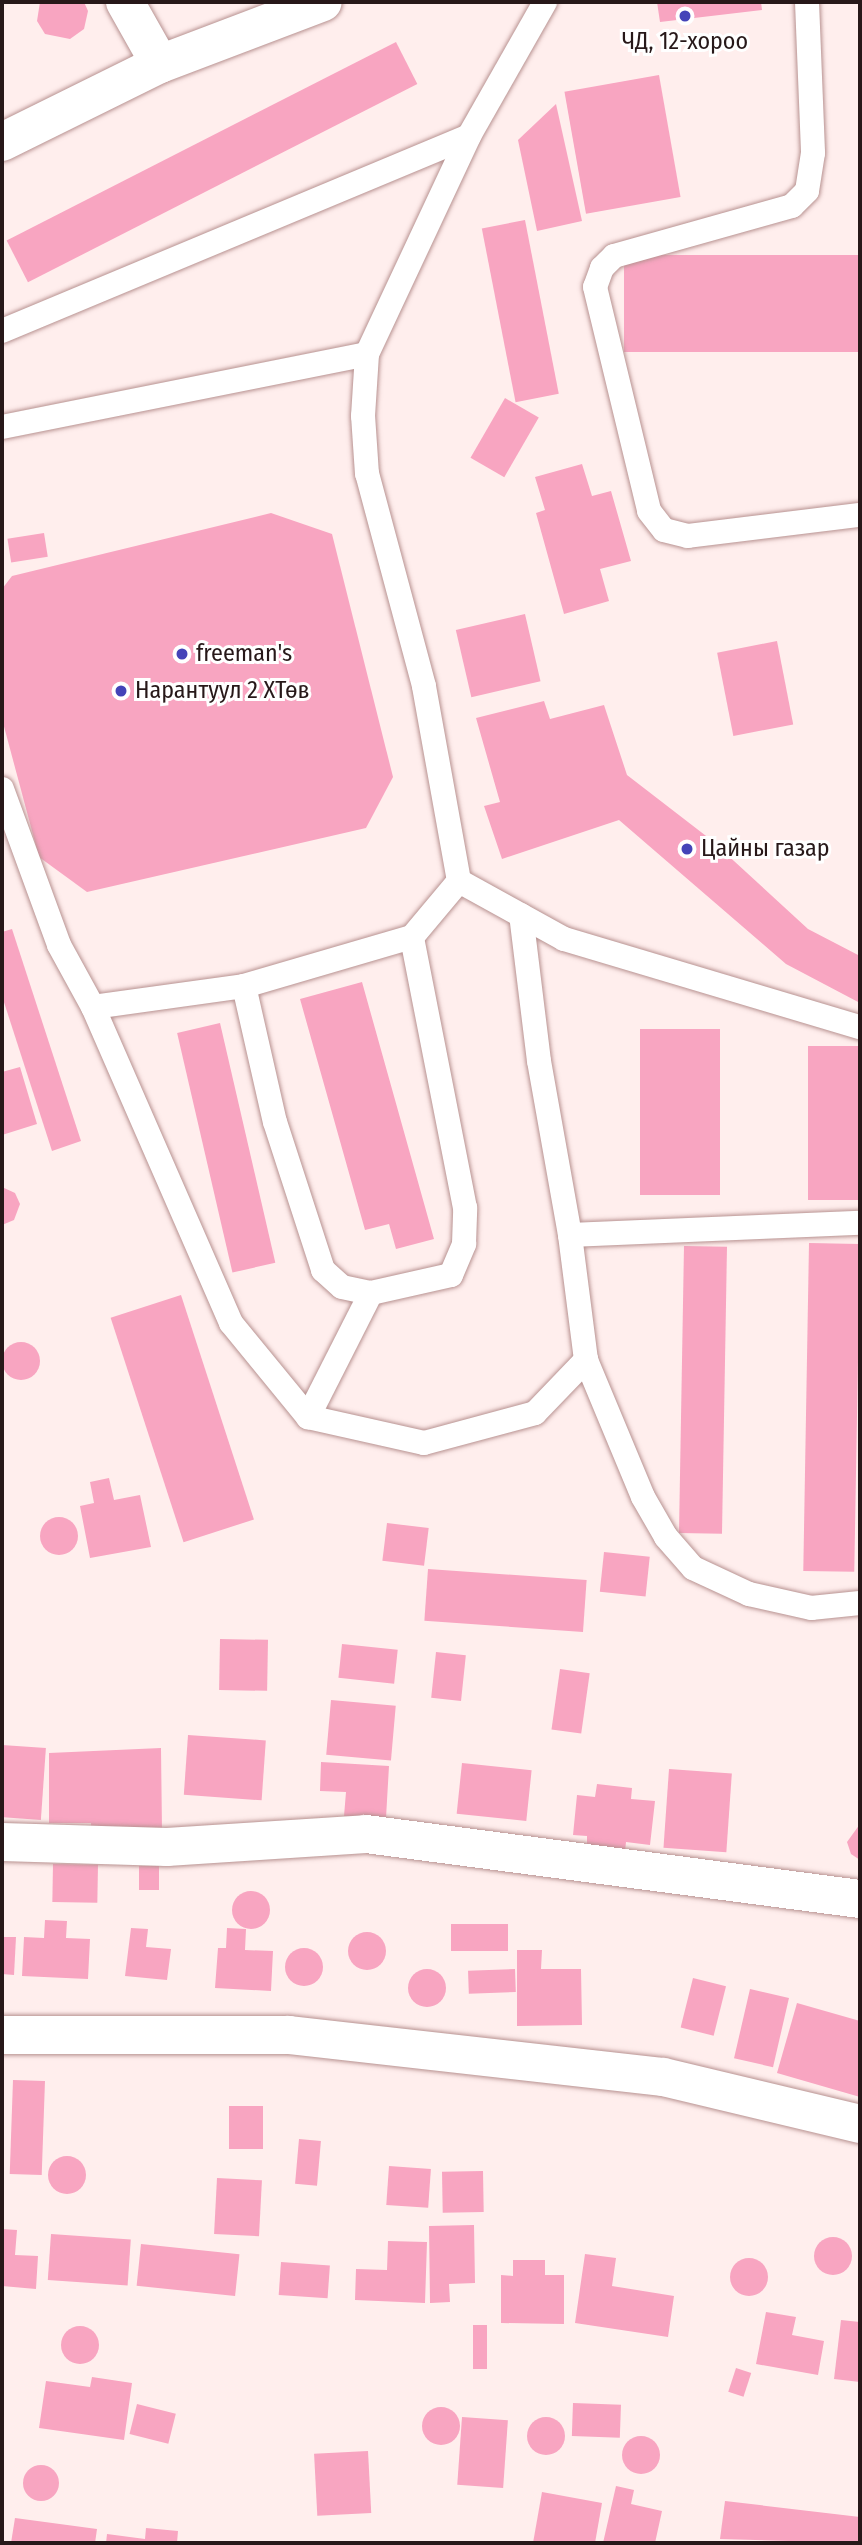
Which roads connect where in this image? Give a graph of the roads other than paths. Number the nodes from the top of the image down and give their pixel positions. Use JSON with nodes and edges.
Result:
{"nodes":[{"id":1,"x":125,"y":2,"type":"edge"},
{"id":2,"x":323,"y":2,"type":"edge"},
{"id":3,"x":545,"y":2,"type":"edge"},
{"id":4,"x":807,"y":2,"type":"edge"},
{"id":5,"x":160,"y":64,"type":"junction"},
{"id":6,"x":469,"y":136,"type":"junction"},
{"id":7,"x":2,"y":142,"type":"edge"},
{"id":8,"x":2,"y":331,"type":"edge"},
{"id":9,"x":367,"y":354,"type":"junction"},
{"id":10,"x":2,"y":427,"type":"edge"},
{"id":11,"x":860,"y":515,"type":"edge"},
{"id":12,"x":2,"y":789,"type":"edge"},
{"id":13,"x":459,"y":881,"type":"junction"},
{"id":14,"x":521,"y":915,"type":"junction"},
{"id":15,"x":412,"y":937,"type":"junction"},
{"id":16,"x":244,"y":986,"type":"junction"},
{"id":17,"x":93,"y":1007,"type":"junction"},
{"id":18,"x":860,"y":1027,"type":"edge"},
{"id":19,"x":860,"y":1223,"type":"edge"},
{"id":20,"x":570,"y":1235,"type":"junction"},
{"id":21,"x":371,"y":1293,"type":"junction"},
{"id":22,"x":586,"y":1360,"type":"junction"},
{"id":23,"x":308,"y":1417,"type":"junction"},
{"id":24,"x":860,"y":1603,"type":"edge"},
{"id":25,"x":2,"y":1842,"type":"edge"},
{"id":26,"x":860,"y":1899,"type":"edge"},
{"id":27,"x":2,"y":2035,"type":"edge"},
{"id":28,"x":860,"y":2124,"type":"edge"}],
"edges":[{"from":1,"to":5,"type":"street"},
{"from":2,"to":5,"type":"street"},
{"from":3,"to":6,"type":"lane"},
{"from":4,"to":11,"type":"lane"},
{"from":5,"to":7,"type":"street"},
{"from":6,"to":8,"type":"lane"},
{"from":6,"to":9,"type":"lane"},
{"from":9,"to":10,"type":"lane"},
{"from":9,"to":13,"type":"lane"},
{"from":12,"to":17,"type":"lane"},
{"from":13,"to":14,"type":"lane"},
{"from":13,"to":15,"type":"lane"},
{"from":14,"to":18,"type":"lane"},
{"from":14,"to":20,"type":"lane"},
{"from":15,"to":16,"type":"lane"},
{"from":15,"to":21,"type":"lane"},
{"from":16,"to":17,"type":"lane"},
{"from":16,"to":21,"type":"lane"},
{"from":17,"to":23,"type":"lane"},
{"from":19,"to":20,"type":"lane"},
{"from":20,"to":22,"type":"lane"},
{"from":21,"to":23,"type":"lane"},
{"from":22,"to":23,"type":"lane"},
{"from":22,"to":24,"type":"lane"},
{"from":25,"to":26,"type":"street"},
{"from":27,"to":28,"type":"street"}]}
